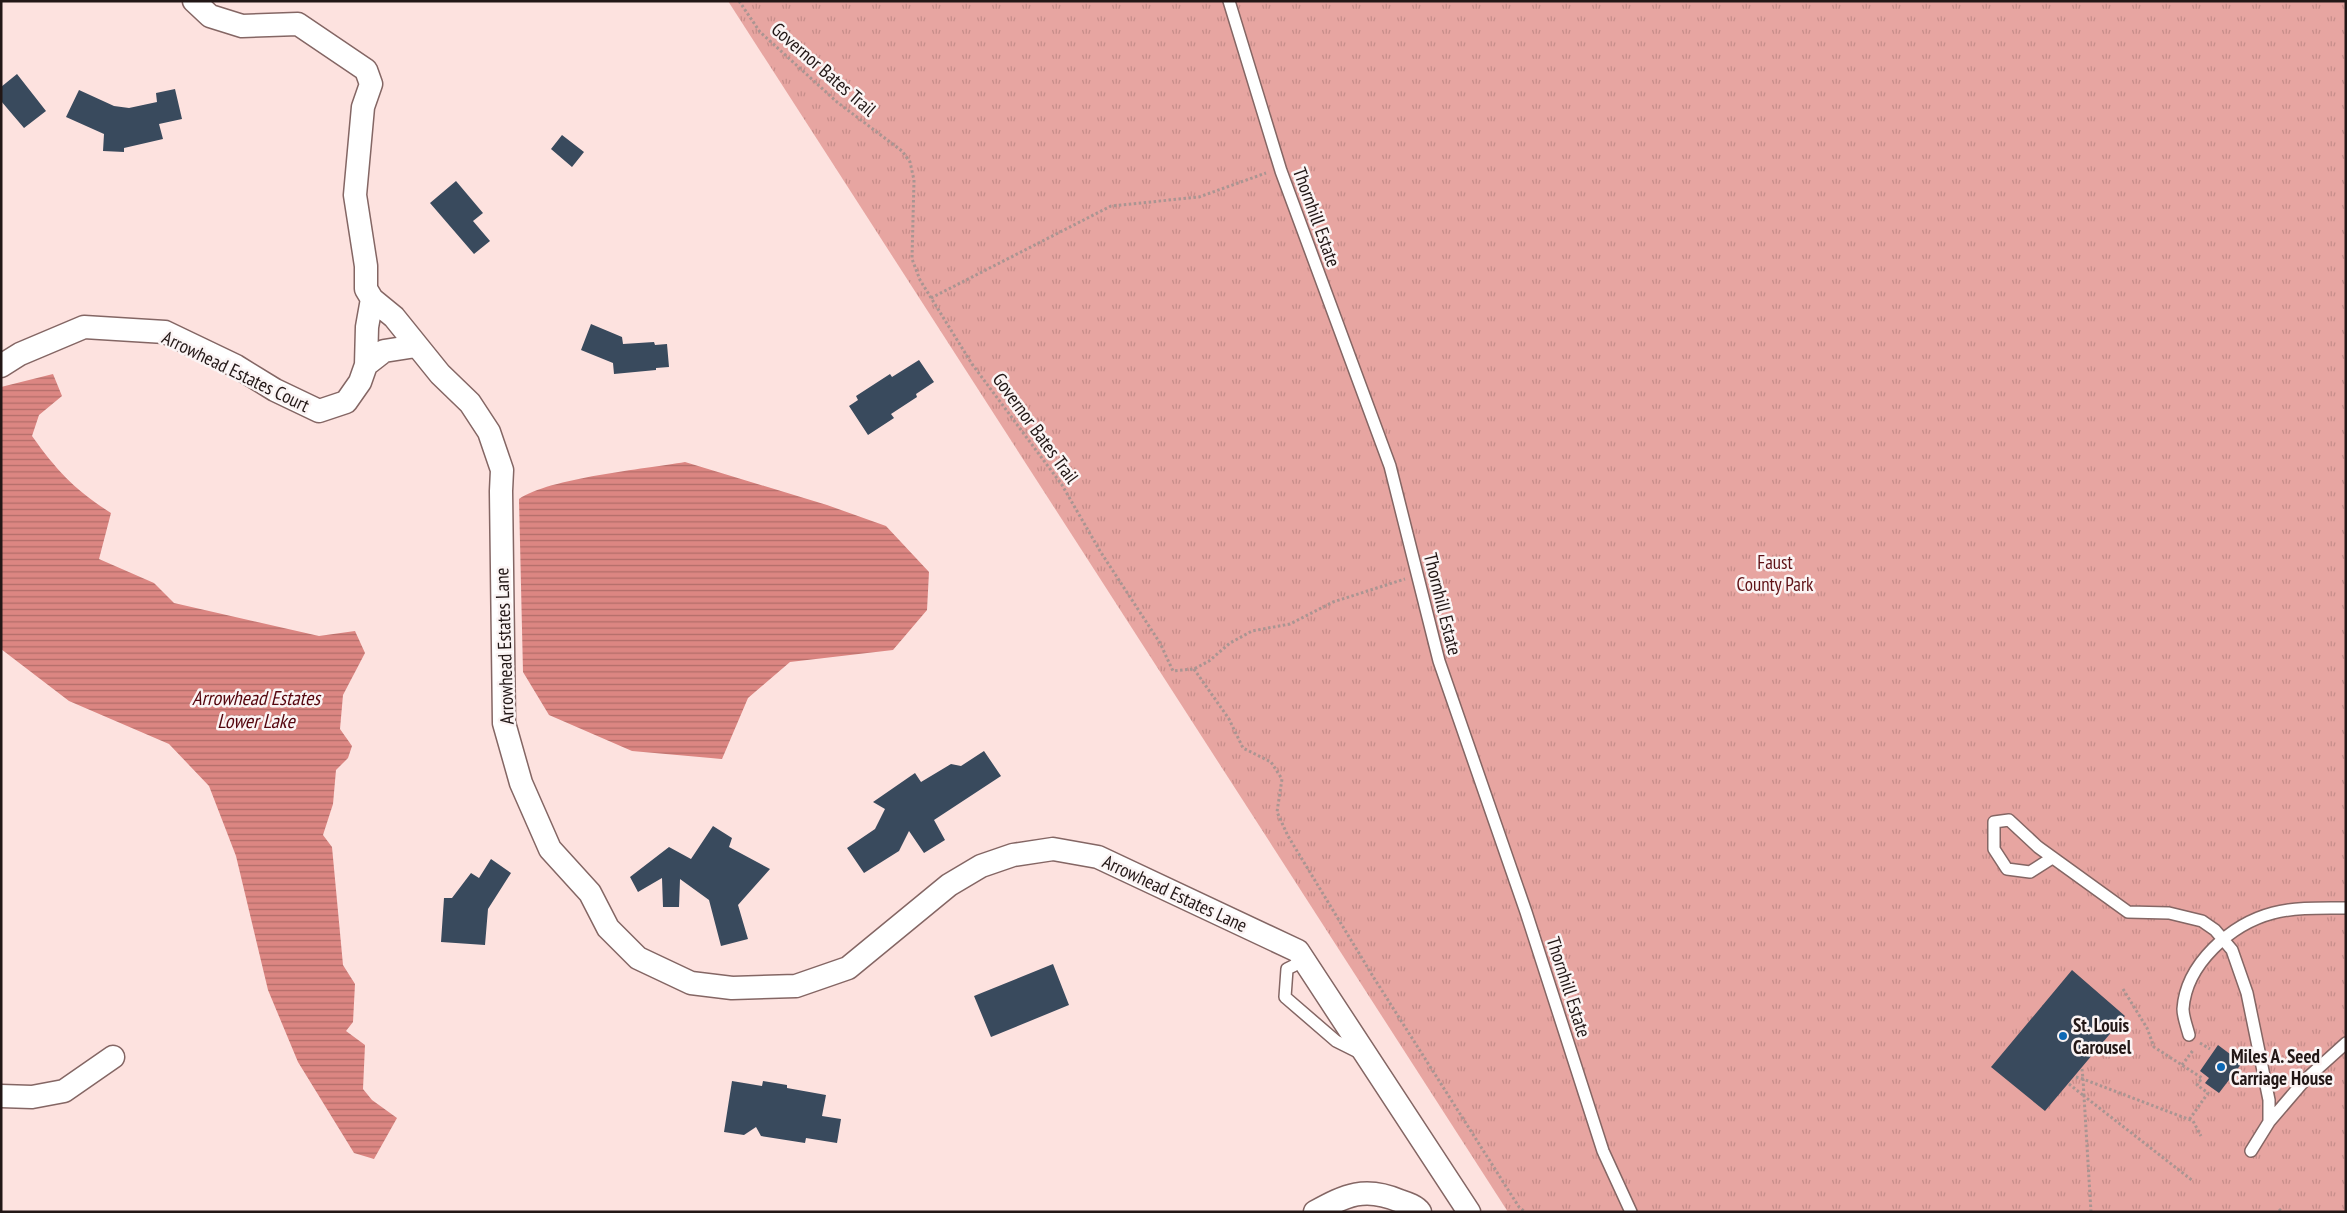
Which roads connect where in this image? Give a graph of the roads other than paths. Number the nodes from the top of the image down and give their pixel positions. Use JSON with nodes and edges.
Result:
{"nodes":[{"id":1,"x":194,"y":1,"type":"edge"},
{"id":2,"x":1229,"y":1,"type":"edge"},
{"id":3,"x":372,"y":298,"type":"junction"},
{"id":4,"x":416,"y":346,"type":"junction"},
{"id":5,"x":366,"y":365,"type":"junction"},
{"id":6,"x":1,"y":366,"type":"edge"},
{"id":7,"x":2052,"y":858,"type":"junction"},
{"id":8,"x":2346,"y":908,"type":"edge"},
{"id":9,"x":2224,"y":940,"type":"junction"},
{"id":10,"x":1307,"y":965,"type":"junction"},
{"id":11,"x":2189,"y":1035,"type":"dead end"},
{"id":12,"x":2346,"y":1043,"type":"edge"},
{"id":13,"x":113,"y":1057,"type":"dead end"},
{"id":14,"x":1369,"y":1057,"type":"junction"},
{"id":15,"x":1,"y":1096,"type":"edge"},
{"id":16,"x":2269,"y":1122,"type":"junction"},
{"id":17,"x":2251,"y":1151,"type":"dead end"},
{"id":18,"x":1315,"y":1212,"type":"edge"},
{"id":19,"x":1420,"y":1212,"type":"edge"},
{"id":20,"x":1469,"y":1212,"type":"edge"},
{"id":21,"x":1632,"y":1212,"type":"edge"}],
"edges":[{"from":1,"to":3,"type":"street"},
{"from":2,"to":21,"type":"lane","name":"Thornhill Estate"},
{"from":3,"to":4,"type":"street","name":"Arrowhead Estates Lane"},
{"from":3,"to":5,"type":"street","name":"Arrowhead Estates Court"},
{"from":4,"to":5,"type":"street"},
{"from":4,"to":10,"type":"street","name":"Arrowhead Estates Lane"},
{"from":5,"to":6,"type":"street","name":"Arrowhead Estates Court"},
{"from":7,"to":7,"type":"lane"},
{"from":7,"to":9,"type":"lane"},
{"from":8,"to":9,"type":"lane"},
{"from":9,"to":11,"type":"lane"},
{"from":9,"to":16,"type":"lane"},
{"from":10,"to":14,"type":"street","name":"Arrowhead Estates Lane"},
{"from":10,"to":14,"type":"lane"},
{"from":12,"to":16,"type":"lane"},
{"from":13,"to":15,"type":"street"},
{"from":14,"to":20,"type":"street","name":"Arrowhead Estates Lane"},
{"from":16,"to":17,"type":"lane"},
{"from":18,"to":19,"type":"street"}]}
